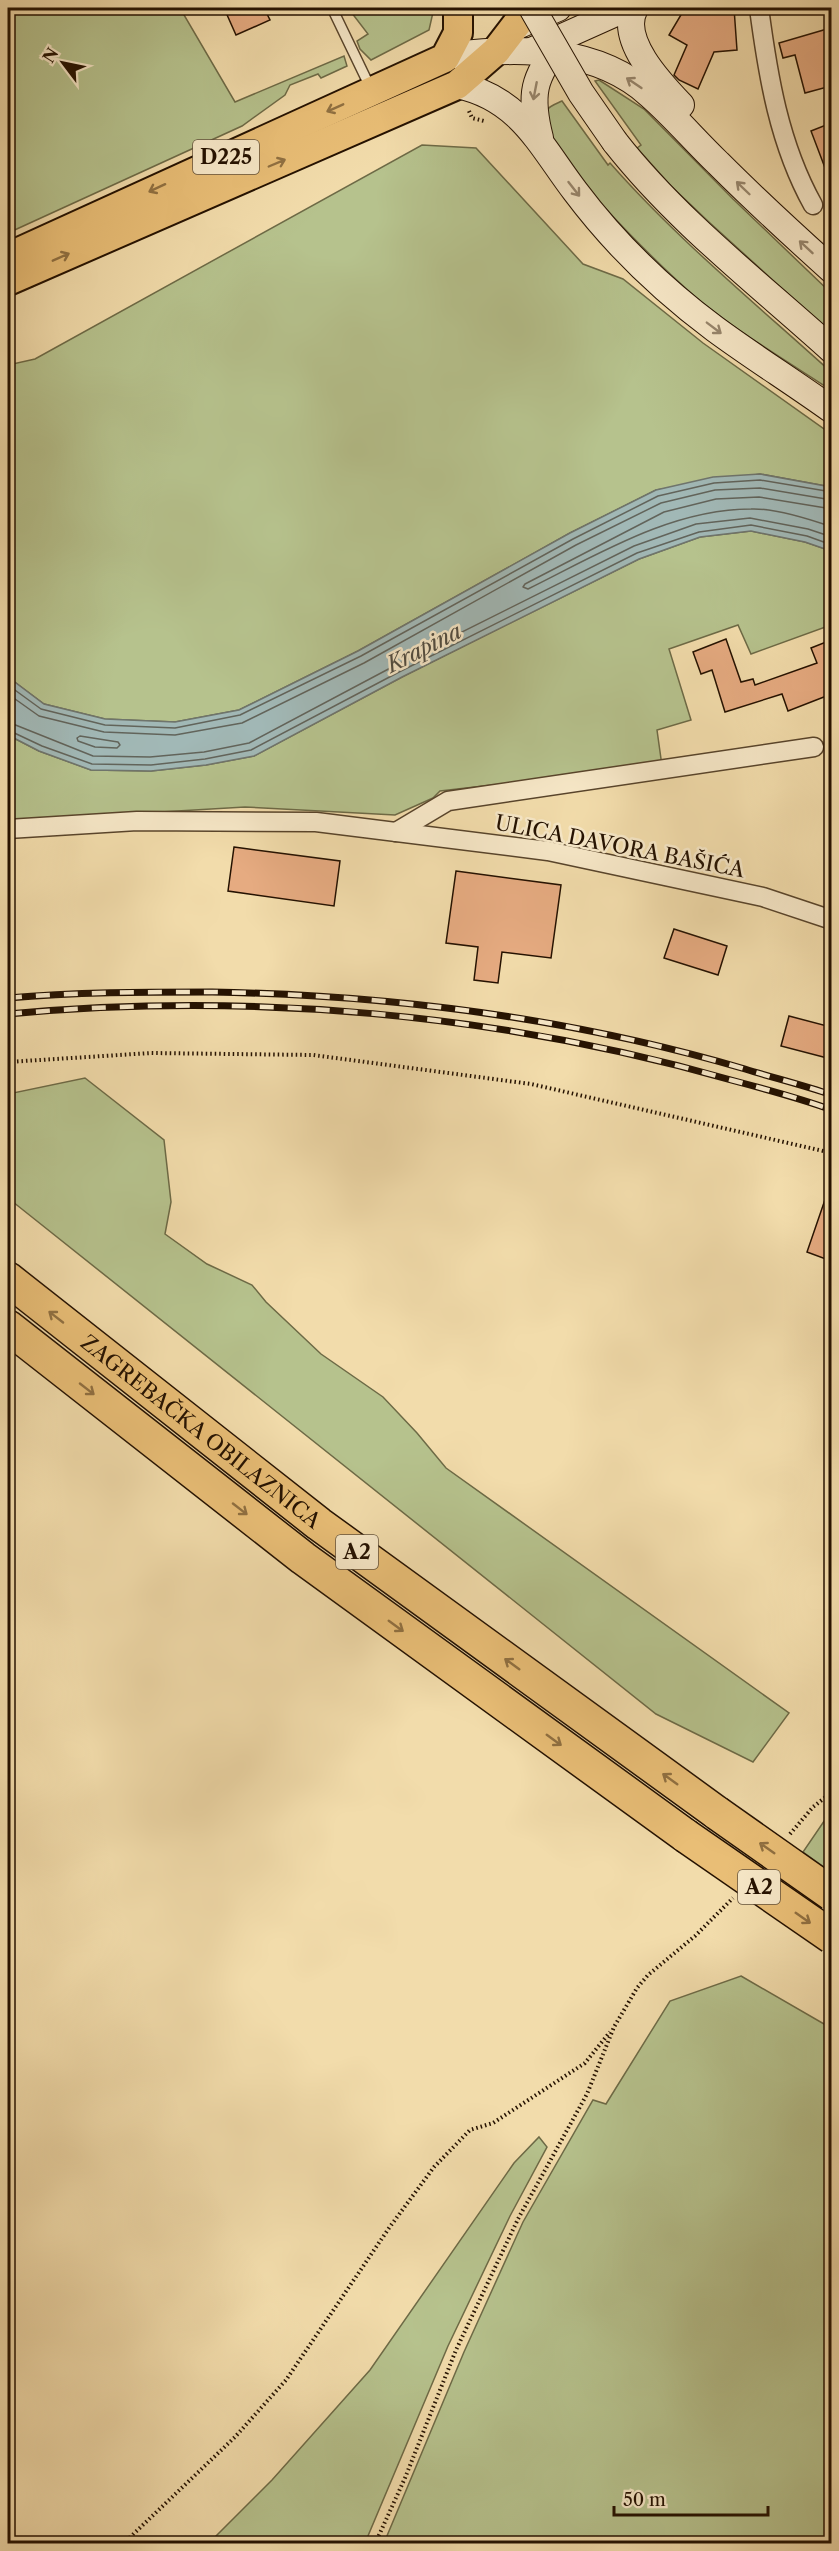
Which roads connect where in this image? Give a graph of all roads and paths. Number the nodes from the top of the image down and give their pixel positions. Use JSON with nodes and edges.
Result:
{"nodes":[{"id":1,"x":332,"y":8,"type":"edge"},
{"id":2,"x":458,"y":8,"type":"edge"},
{"id":3,"x":759,"y":8,"type":"edge"},
{"id":4,"x":628,"y":9,"type":"edge"},
{"id":5,"x":587,"y":10,"type":"edge"},
{"id":6,"x":539,"y":11,"type":"edge"},
{"id":7,"x":550,"y":46,"type":"junction"},
{"id":8,"x":496,"y":51,"type":"junction"},
{"id":9,"x":450,"y":56,"type":"junction"},
{"id":10,"x":457,"y":85,"type":"junction"},
{"id":11,"x":372,"y":91,"type":"junction"},
{"id":12,"x":541,"y":141,"type":"junction"},
{"id":13,"x":706,"y":152,"type":"junction"},
{"id":14,"x":813,"y":205,"type":"dead end"},
{"id":15,"x":8,"y":257,"type":"edge"},
{"id":16,"x":831,"y":270,"type":"edge"},
{"id":17,"x":8,"y":281,"type":"edge"},
{"id":18,"x":831,"y":350,"type":"edge"},
{"id":19,"x":831,"y":410,"type":"edge"},
{"id":20,"x":814,"y":747,"type":"dead end"},
{"id":21,"x":8,"y":830,"type":"edge"},
{"id":22,"x":396,"y":832,"type":"junction"},
{"id":23,"x":831,"y":920,"type":"edge"},
{"id":24,"x":8,"y":1062,"type":"edge"},
{"id":25,"x":831,"y":1153,"type":"edge"},
{"id":26,"x":8,"y":1279,"type":"edge"},
{"id":27,"x":8,"y":1327,"type":"edge"},
{"id":28,"x":831,"y":1792,"type":"edge"},
{"id":29,"x":784,"y":1841,"type":"dead end"},
{"id":30,"x":740,"y":1890,"type":"dead end"},
{"id":31,"x":831,"y":1894,"type":"edge"},
{"id":32,"x":831,"y":1937,"type":"edge"},
{"id":33,"x":614,"y":2026,"type":"junction"},
{"id":34,"x":123,"y":2544,"type":"edge"},
{"id":35,"x":375,"y":2544,"type":"edge"}],
"edges":[{"from":1,"to":11,"type":"lane"},
{"from":2,"to":9,"type":"main road"},
{"from":3,"to":14,"type":"street"},
{"from":4,"to":5,"type":"main road"},
{"from":4,"to":7,"type":"main road"},
{"from":4,"to":13,"type":"main road"},
{"from":5,"to":6,"type":"main road"},
{"from":5,"to":7,"type":"main road"},
{"from":6,"to":8,"type":"main road","number":"D225"},
{"from":6,"to":9,"type":"main road"},
{"from":6,"to":18,"type":"main road","bridge":true},
{"from":7,"to":8,"type":"main road"},
{"from":7,"to":10,"type":"main road"},
{"from":7,"to":12,"type":"main road","one_way":true},
{"from":13,"to":7,"type":"main road","one_way":true},
{"from":8,"to":9,"type":"main road"},
{"from":8,"to":10,"type":"main road","number":"D225"},
{"from":9,"to":11,"type":"main road","number":"D225"},
{"from":10,"to":12,"type":"main road"},
{"from":17,"to":10,"type":"main road","number":"D225","one_way":true},
{"from":11,"to":15,"type":"main road","number":"D225","one_way":true},
{"from":12,"to":19,"type":"main road","one_way":true},
{"from":16,"to":13,"type":"main road","one_way":true},
{"from":20,"to":22,"type":"street","name":"ULICA DAVORA BAŠIĆA"},
{"from":21,"to":22,"type":"street","name":"ULICA DAVORA BAŠIĆA"},
{"from":22,"to":23,"type":"street","name":"ULICA DAVORA BAŠIĆA"},
{"from":24,"to":25,"type":"path"},
{"from":31,"to":26,"type":"highway","name":"ZAGREBAČKA OBILAZNICA","number":"A2","one_way":true,"bridge":true},
{"from":27,"to":32,"type":"highway","name":"ZAGREBAČKA OBILAZNICA","number":"A2","one_way":true,"bridge":true},
{"from":28,"to":29,"type":"path"},
{"from":30,"to":33,"type":"path"},
{"from":33,"to":34,"type":"path"},
{"from":33,"to":35,"type":"path"}]}
